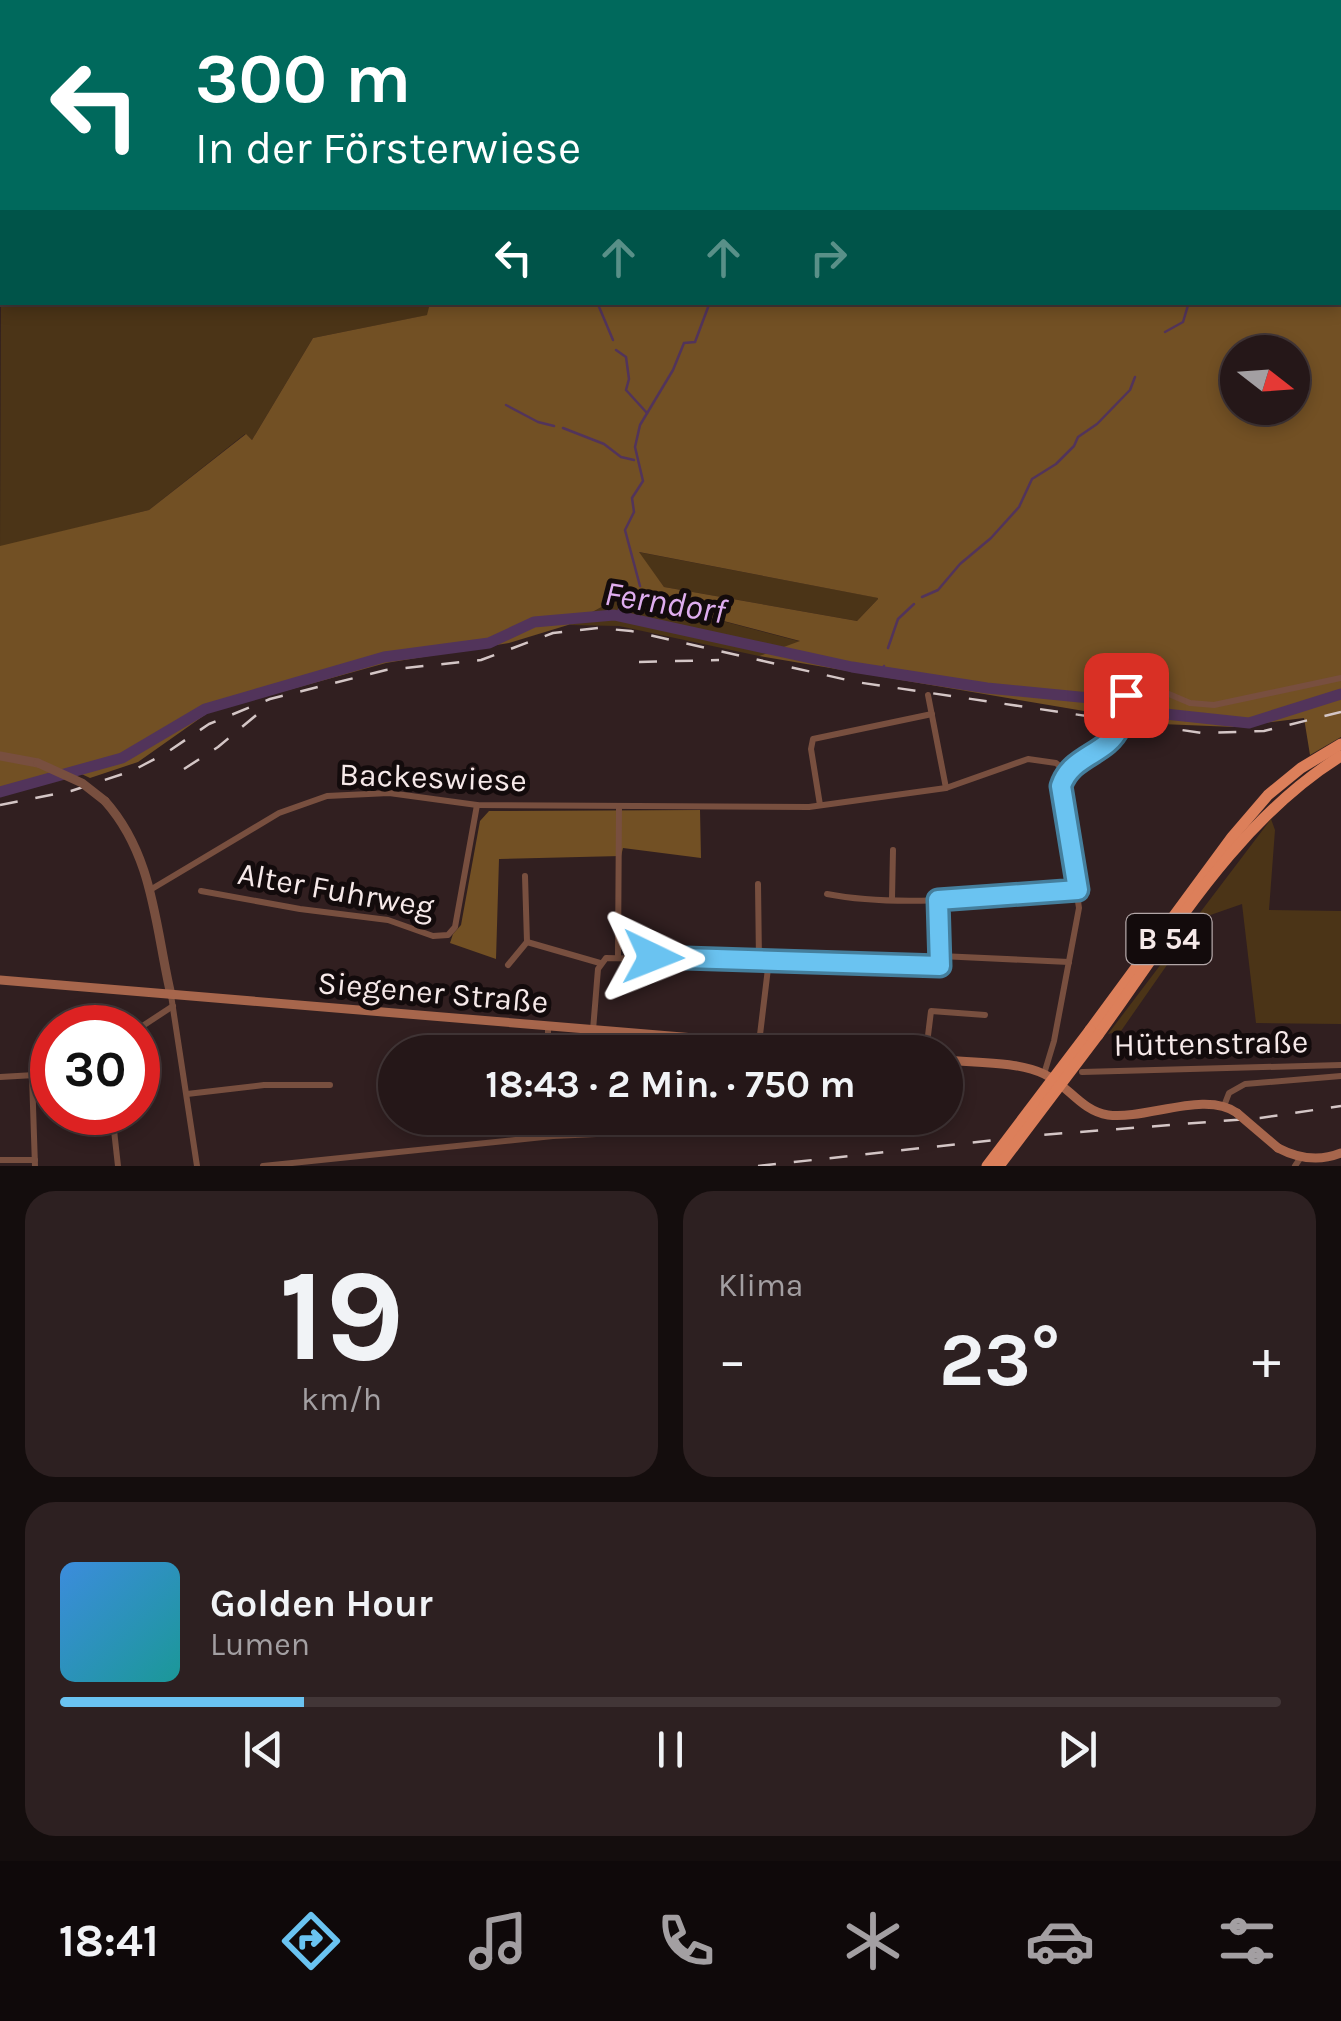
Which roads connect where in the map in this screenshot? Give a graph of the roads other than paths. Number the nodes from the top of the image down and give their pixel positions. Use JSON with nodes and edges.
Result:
{"nodes":[{"id":1,"x":1341,"y":678,"type":"edge"},
{"id":2,"x":928,"y":695,"type":"dead end"},
{"id":3,"x":932,"y":714,"type":"junction"},
{"id":4,"x":1341,"y":744,"type":"edge"},
{"id":5,"x":0,"y":756,"type":"edge"},
{"id":6,"x":1341,"y":756,"type":"edge"},
{"id":7,"x":1067,"y":772,"type":"junction"},
{"id":8,"x":946,"y":788,"type":"junction"},
{"id":9,"x":477,"y":805,"type":"junction"},
{"id":10,"x":820,"y":806,"type":"junction"},
{"id":11,"x":618,"y":808,"type":"junction"},
{"id":12,"x":893,"y":850,"type":"dead end"},
{"id":13,"x":525,"y":876,"type":"dead end"},
{"id":14,"x":758,"y":884,"type":"dead end"},
{"id":15,"x":150,"y":890,"type":"junction"},
{"id":16,"x":1078,"y":890,"type":"junction"},
{"id":17,"x":201,"y":892,"type":"dead end"},
{"id":18,"x":827,"y":894,"type":"dead end"},
{"id":19,"x":892,"y":898,"type":"junction"},
{"id":20,"x":938,"y":900,"type":"junction"},
{"id":21,"x":526,"y":942,"type":"junction"},
{"id":22,"x":618,"y":956,"type":"junction"},
{"id":23,"x":940,"y":956,"type":"junction"},
{"id":24,"x":759,"y":960,"type":"junction"},
{"id":25,"x":769,"y":960,"type":"junction"},
{"id":26,"x":1069,"y":962,"type":"junction"},
{"id":27,"x":600,"y":963,"type":"junction"},
{"id":28,"x":508,"y":965,"type":"dead end"},
{"id":29,"x":0,"y":980,"type":"edge"},
{"id":30,"x":172,"y":1001,"type":"junction"},
{"id":31,"x":160,"y":1011,"type":"edge"},
{"id":32,"x":985,"y":1014,"type":"dead end"},
{"id":33,"x":548,"y":1027,"type":"junction"},
{"id":34,"x":593,"y":1030,"type":"junction"},
{"id":35,"x":1094,"y":1032,"type":"junction"},
{"id":36,"x":548,"y":1035,"type":"edge"},
{"id":37,"x":657,"y":1035,"type":"edge"},
{"id":38,"x":761,"y":1035,"type":"edge"},
{"id":39,"x":928,"y":1035,"type":"edge"},
{"id":40,"x":963,"y":1062,"type":"edge"},
{"id":41,"x":1341,"y":1065,"type":"edge"},
{"id":42,"x":1082,"y":1072,"type":"dead end"},
{"id":43,"x":1044,"y":1074,"type":"junction"},
{"id":44,"x":30,"y":1076,"type":"edge"},
{"id":45,"x":1341,"y":1076,"type":"edge"},
{"id":46,"x":0,"y":1077,"type":"edge"},
{"id":47,"x":330,"y":1085,"type":"dead end"},
{"id":48,"x":187,"y":1094,"type":"junction"},
{"id":49,"x":1224,"y":1106,"type":"junction"},
{"id":50,"x":34,"y":1135,"type":"edge"},
{"id":51,"x":115,"y":1135,"type":"edge"},
{"id":52,"x":572,"y":1135,"type":"edge"},
{"id":53,"x":553,"y":1136,"type":"joint"},
{"id":54,"x":1335,"y":1159,"type":"edge"},
{"id":55,"x":0,"y":1160,"type":"edge"},
{"id":56,"x":1298,"y":1162,"type":"edge"},
{"id":57,"x":35,"y":1163,"type":"edge"},
{"id":58,"x":118,"y":1166,"type":"edge"},
{"id":59,"x":197,"y":1166,"type":"edge"},
{"id":60,"x":263,"y":1166,"type":"edge"},
{"id":61,"x":987,"y":1166,"type":"edge"},
{"id":62,"x":999,"y":1166,"type":"edge"}],
"edges":[{"from":1,"to":7,"type":"street"},
{"from":2,"to":3,"type":"street"},
{"from":3,"to":8,"type":"street"},
{"from":3,"to":10,"type":"street"},
{"from":4,"to":35,"type":"highway","number":"B 54"},
{"from":5,"to":15,"type":"street","bridge":true},
{"from":6,"to":35,"type":"highway","number":"B 54"},
{"from":7,"to":8,"type":"street","name":"Backeswiese"},
{"from":7,"to":16,"type":"street"},
{"from":8,"to":10,"type":"street","name":"Backeswiese"},
{"from":9,"to":11,"type":"street","name":"Backeswiese"},
{"from":9,"to":15,"type":"street","name":"Backeswiese"},
{"from":9,"to":17,"type":"street","name":"Alter Fuhrweg"},
{"from":10,"to":11,"type":"street","name":"Backeswiese"},
{"from":11,"to":22,"type":"street"},
{"from":12,"to":19,"type":"street"},
{"from":13,"to":21,"type":"street"},
{"from":14,"to":24,"type":"street"},
{"from":15,"to":30,"type":"street"},
{"from":16,"to":20,"type":"street"},
{"from":16,"to":26,"type":"street"},
{"from":18,"to":19,"type":"street"},
{"from":19,"to":20,"type":"street"},
{"from":20,"to":23,"type":"street"},
{"from":21,"to":27,"type":"street"},
{"from":21,"to":28,"type":"street"},
{"from":22,"to":24,"type":"street"},
{"from":22,"to":27,"type":"street"},
{"from":23,"to":25,"type":"street"},
{"from":23,"to":26,"type":"street"},
{"from":24,"to":25,"type":"street"},
{"from":25,"to":38,"type":"street"},
{"from":26,"to":43,"type":"street"},
{"from":27,"to":34,"type":"street"},
{"from":29,"to":30,"type":"main road","name":"Siegener Straße"},
{"from":30,"to":31,"type":"street"},
{"from":30,"to":33,"type":"main road","name":"Siegener Straße"},
{"from":30,"to":48,"type":"street"},
{"from":32,"to":39,"type":"street"},
{"from":33,"to":34,"type":"main road","name":"Siegener Straße"},
{"from":33,"to":36,"type":"street"},
{"from":34,"to":37,"type":"main road","name":"Siegener Straße"},
{"from":35,"to":61,"type":"highway","number":"B 54","bridge":true},
{"from":35,"to":62,"type":"highway","number":"B 54","bridge":true},
{"from":40,"to":43,"type":"main road"},
{"from":41,"to":42,"type":"street","name":"Hüttenstraße"},
{"from":43,"to":49,"type":"main road"},
{"from":44,"to":46,"type":"street"},
{"from":45,"to":49,"type":"street","name":"Hüttenstraße"},
{"from":47,"to":48,"type":"street"},
{"from":48,"to":59,"type":"street"},
{"from":49,"to":56,"type":"main road","bridge":true},
{"from":50,"to":57,"type":"street"},
{"from":51,"to":58,"type":"street"},
{"from":52,"to":53,"type":"street"},
{"from":53,"to":60,"type":"street"},
{"from":54,"to":56,"type":"main road"},
{"from":55,"to":57,"type":"street"}]}
